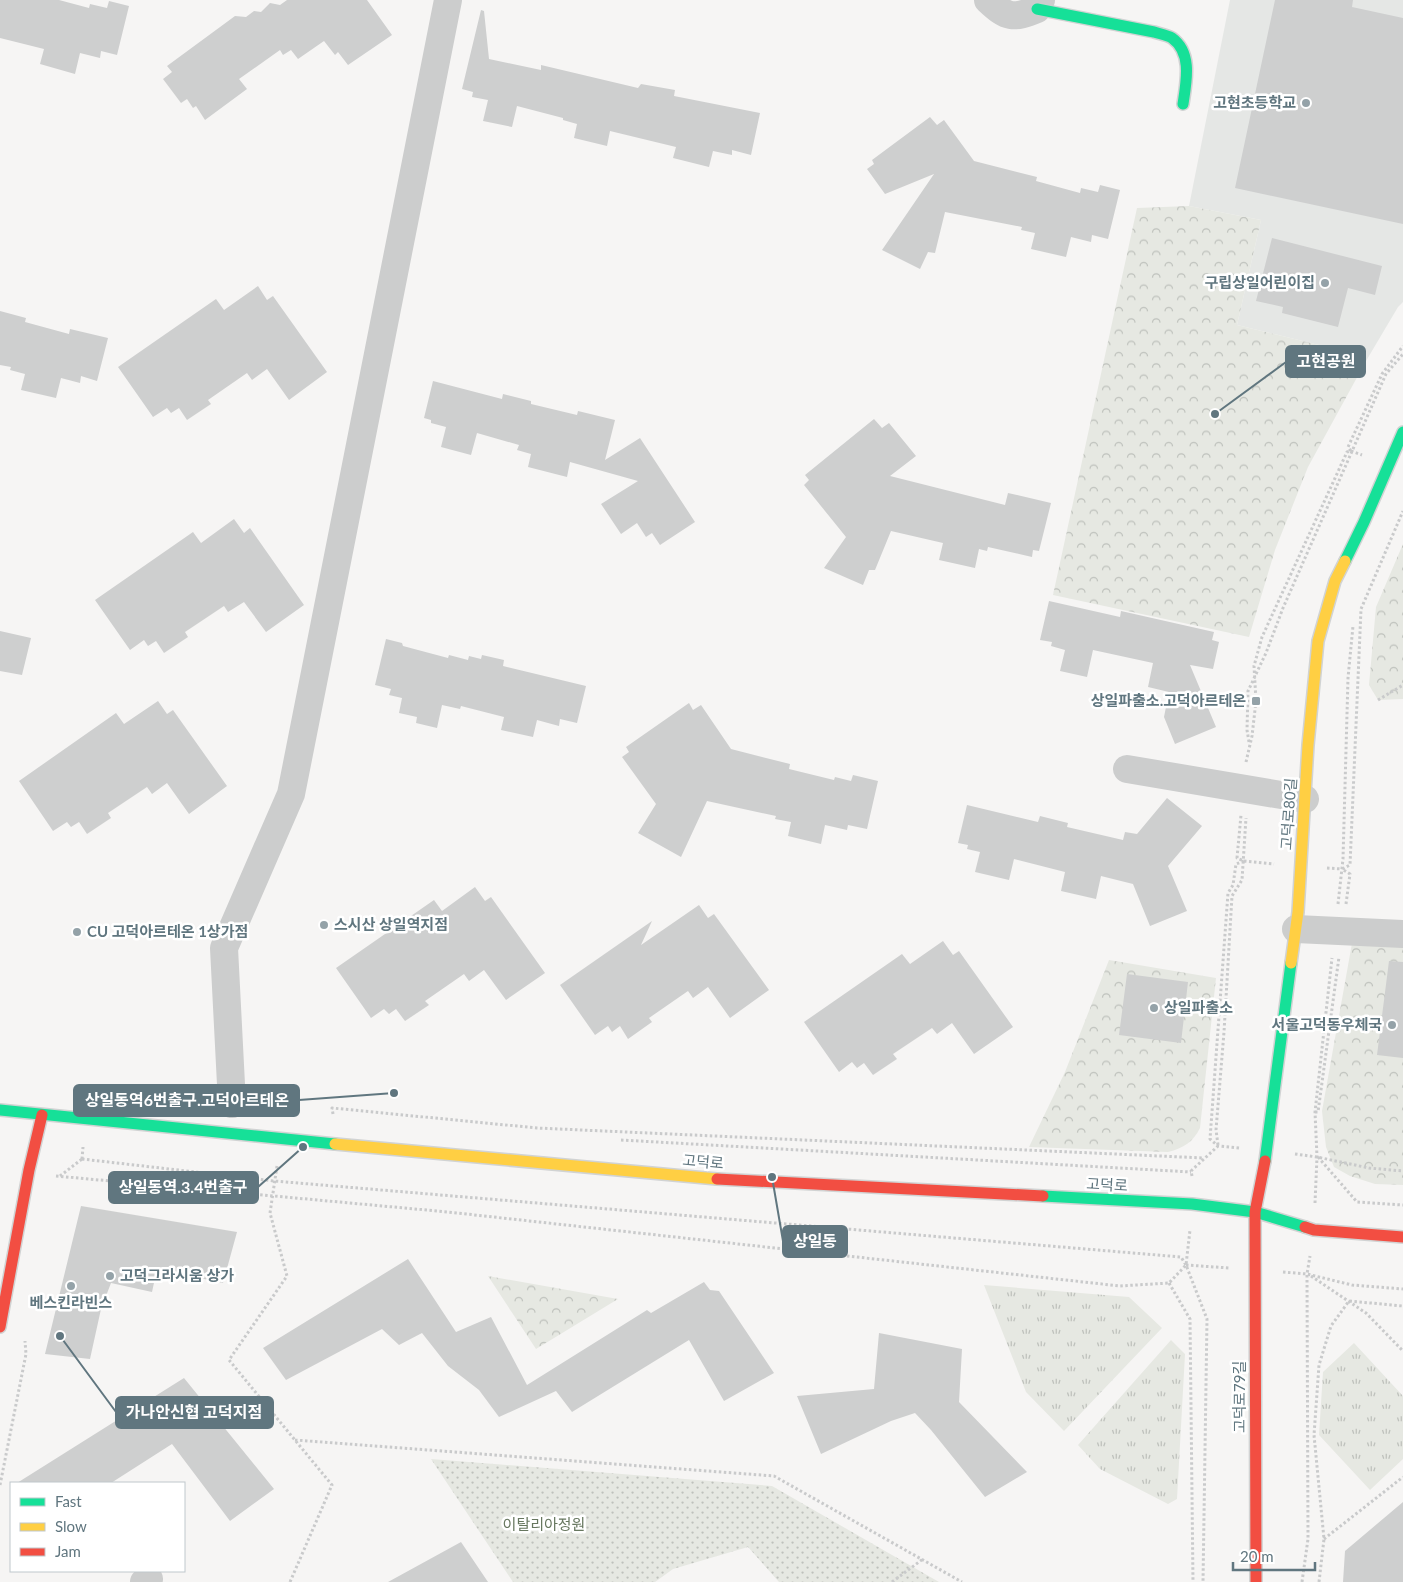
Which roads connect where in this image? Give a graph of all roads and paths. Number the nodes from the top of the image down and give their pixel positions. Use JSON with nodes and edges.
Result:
{"nodes":[{"id":1,"x":448,"y":0,"type":"edge"},
{"id":2,"x":988,"y":0,"type":"edge"},
{"id":3,"x":1039,"y":4,"type":"edge"},
{"id":4,"x":1183,"y":104,"type":"dead end"},
{"id":5,"x":1403,"y":346,"type":"edge"},
{"id":6,"x":1403,"y":354,"type":"edge"},
{"id":7,"x":1403,"y":432,"type":"edge"},
{"id":8,"x":1351,"y":451,"type":"junction"},
{"id":9,"x":1403,"y":511,"type":"edge"},
{"id":10,"x":1354,"y":624,"type":"dead end"},
{"id":11,"x":1255,"y":677,"type":"junction"},
{"id":12,"x":1403,"y":685,"type":"edge"},
{"id":13,"x":1378,"y":700,"type":"dead end"},
{"id":14,"x":1250,"y":743,"type":"junction"},
{"id":15,"x":1127,"y":769,"type":"dead end"},
{"id":16,"x":1246,"y":789,"type":"junction"},
{"id":17,"x":1305,"y":799,"type":"junction"},
{"id":18,"x":1244,"y":861,"type":"junction"},
{"id":19,"x":1342,"y":870,"type":"junction"},
{"id":20,"x":1296,"y":929,"type":"junction"},
{"id":21,"x":1339,"y":931,"type":"junction"},
{"id":22,"x":1403,"y":934,"type":"edge"},
{"id":23,"x":232,"y":1104,"type":"dead end"},
{"id":24,"x":0,"y":1110,"type":"edge"},
{"id":25,"x":1315,"y":1112,"type":"junction"},
{"id":26,"x":42,"y":1115,"type":"junction"},
{"id":27,"x":342,"y":1115,"type":"dead end"},
{"id":28,"x":616,"y":1139,"type":"dead end"},
{"id":29,"x":1218,"y":1146,"type":"junction"},
{"id":30,"x":1317,"y":1157,"type":"junction"},
{"id":31,"x":1205,"y":1158,"type":"junction"},
{"id":32,"x":1403,"y":1171,"type":"edge"},
{"id":33,"x":274,"y":1181,"type":"junction"},
{"id":34,"x":273,"y":1195,"type":"junction"},
{"id":35,"x":1403,"y":1205,"type":"edge"},
{"id":36,"x":1255,"y":1212,"type":"junction"},
{"id":37,"x":1403,"y":1237,"type":"edge"},
{"id":38,"x":1186,"y":1264,"type":"junction"},
{"id":39,"x":1307,"y":1274,"type":"junction"},
{"id":40,"x":1169,"y":1283,"type":"junction"},
{"id":41,"x":1403,"y":1288,"type":"edge"},
{"id":42,"x":1349,"y":1301,"type":"junction"},
{"id":43,"x":1403,"y":1306,"type":"edge"},
{"id":44,"x":0,"y":1327,"type":"edge"},
{"id":45,"x":1403,"y":1351,"type":"edge"},
{"id":46,"x":295,"y":1440,"type":"junction"},
{"id":47,"x":1403,"y":1477,"type":"edge"},
{"id":48,"x":1324,"y":1539,"type":"junction"},
{"id":49,"x":922,"y":1559,"type":"junction"},
{"id":50,"x":290,"y":1582,"type":"edge"},
{"id":51,"x":892,"y":1582,"type":"edge"},
{"id":52,"x":962,"y":1582,"type":"edge"},
{"id":53,"x":1193,"y":1582,"type":"edge"},
{"id":54,"x":1203,"y":1582,"type":"edge"},
{"id":55,"x":1256,"y":1582,"type":"edge"},
{"id":56,"x":1302,"y":1582,"type":"edge"},
{"id":57,"x":1319,"y":1582,"type":"edge"}],
"edges":[{"from":1,"to":23,"type":"street"},
{"from":2,"to":3,"type":"street"},
{"from":3,"to":4,"type":"street"},
{"from":5,"to":8,"type":"path"},
{"from":6,"to":8,"type":"path"},
{"from":7,"to":17,"type":"street","name":"고덕로80길"},
{"from":8,"to":11,"type":"path"},
{"from":8,"to":11,"type":"path"},
{"from":9,"to":19,"type":"path"},
{"from":10,"to":19,"type":"path"},
{"from":11,"to":14,"type":"path"},
{"from":11,"to":14,"type":"path"},
{"from":12,"to":13,"type":"path"},
{"from":14,"to":16,"type":"path"},
{"from":15,"to":16,"type":"street"},
{"from":16,"to":17,"type":"street"},
{"from":16,"to":18,"type":"path"},
{"from":16,"to":18,"type":"path"},
{"from":17,"to":20,"type":"street","name":"고덕로80길"},
{"from":18,"to":29,"type":"path"},
{"from":18,"to":29,"type":"path"},
{"from":19,"to":21,"type":"path"},
{"from":19,"to":21,"type":"path"},
{"from":20,"to":21,"type":"street"},
{"from":20,"to":36,"type":"street","name":"고덕로80길"},
{"from":21,"to":22,"type":"street"},
{"from":21,"to":25,"type":"path"},
{"from":21,"to":25,"type":"path"},
{"from":24,"to":26,"type":"street","name":"고덕로"},
{"from":25,"to":30,"type":"path"},
{"from":26,"to":36,"type":"street","name":"고덕로"},
{"from":26,"to":44,"type":"street"},
{"from":27,"to":31,"type":"path"},
{"from":28,"to":31,"type":"path"},
{"from":29,"to":31,"type":"path"},
{"from":30,"to":32,"type":"path"},
{"from":30,"to":35,"type":"path"},
{"from":33,"to":34,"type":"path"},
{"from":33,"to":34,"type":"path"},
{"from":33,"to":38,"type":"path"},
{"from":34,"to":40,"type":"path"},
{"from":34,"to":46,"type":"path"},
{"from":36,"to":37,"type":"street","name":"고덕로"},
{"from":36,"to":55,"type":"street","name":"고덕로79길"},
{"from":38,"to":40,"type":"path"},
{"from":38,"to":54,"type":"path"},
{"from":39,"to":41,"type":"path"},
{"from":39,"to":42,"type":"path"},
{"from":39,"to":56,"type":"path"},
{"from":40,"to":53,"type":"path"},
{"from":42,"to":43,"type":"path"},
{"from":42,"to":45,"type":"path"},
{"from":42,"to":48,"type":"path"},
{"from":46,"to":49,"type":"path"},
{"from":46,"to":50,"type":"path"},
{"from":47,"to":48,"type":"path"},
{"from":48,"to":57,"type":"path"},
{"from":49,"to":51,"type":"path"},
{"from":49,"to":52,"type":"path"}]}
